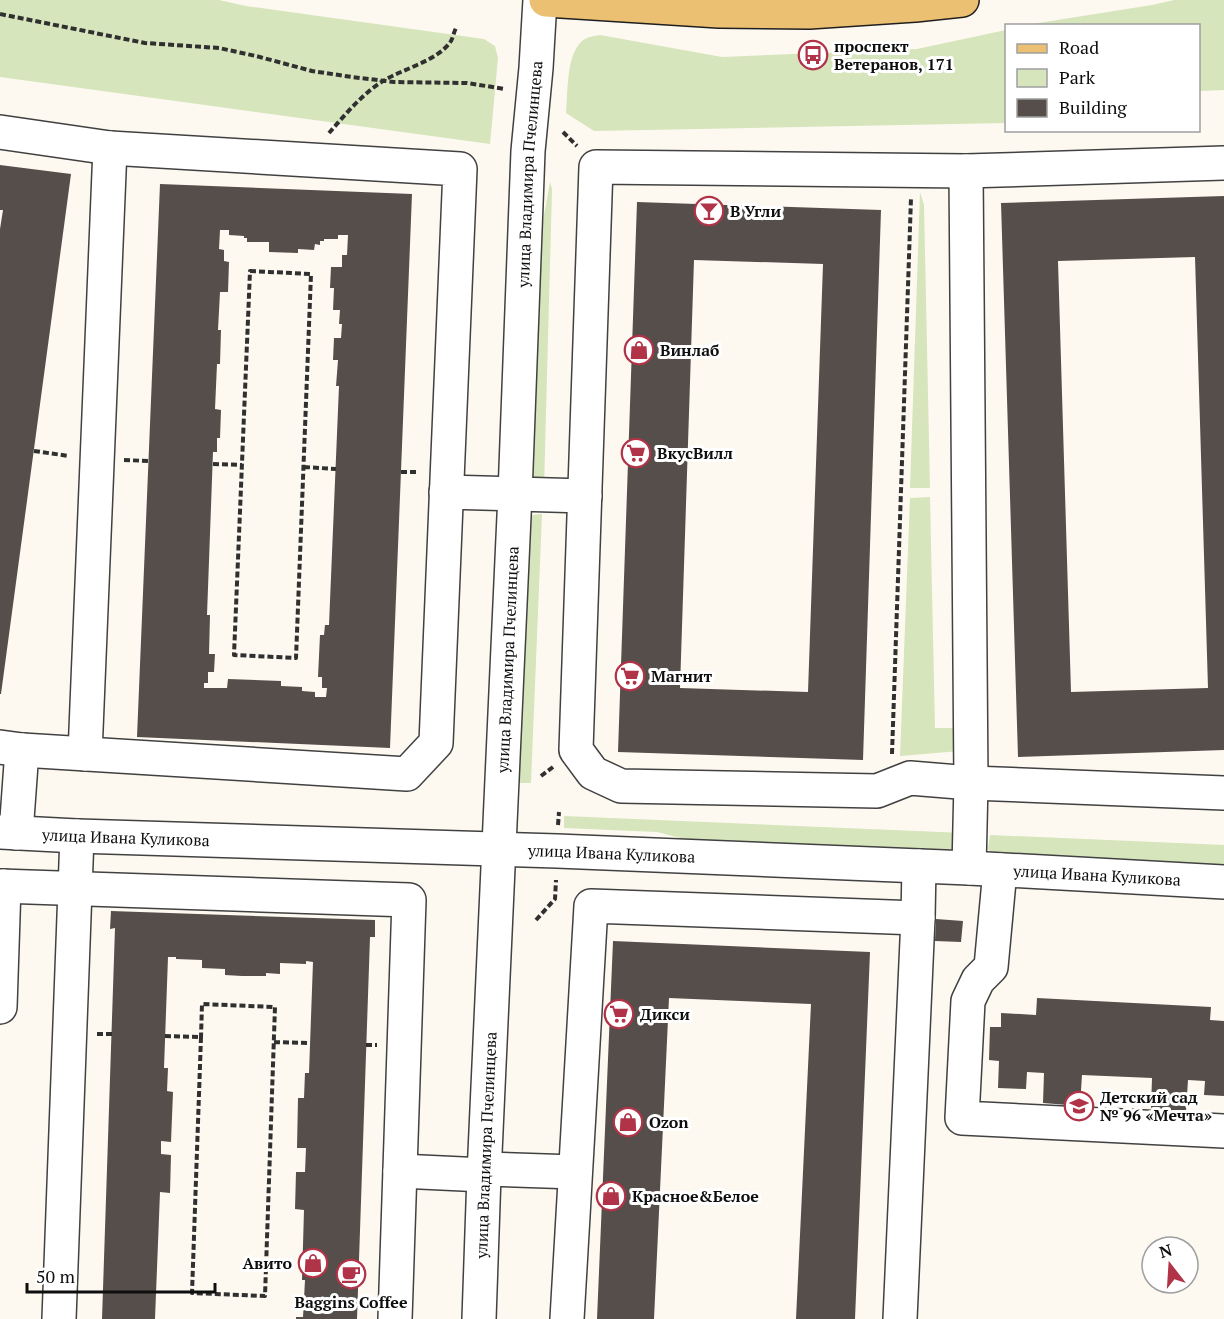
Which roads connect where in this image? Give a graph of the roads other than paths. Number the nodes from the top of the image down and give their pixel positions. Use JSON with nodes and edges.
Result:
{"nodes":[{"id":1,"x":540,"y":0,"type":"edge"},
{"id":2,"x":546,"y":0,"type":"edge"},
{"id":3,"x":962,"y":0,"type":"edge"},
{"id":4,"x":0,"y":132,"type":"edge"},
{"id":5,"x":110,"y":148,"type":"junction"},
{"id":6,"x":1224,"y":163,"type":"edge"},
{"id":7,"x":966,"y":171,"type":"junction"},
{"id":8,"x":446,"y":492,"type":"junction"},
{"id":9,"x":515,"y":494,"type":"junction"},
{"id":10,"x":585,"y":496,"type":"junction"},
{"id":11,"x":11,"y":748,"type":"edge"},
{"id":12,"x":85,"y":754,"type":"junction"},
{"id":13,"x":971,"y":783,"type":"junction"},
{"id":14,"x":1224,"y":794,"type":"edge"},
{"id":15,"x":8,"y":832,"type":"edge"},
{"id":16,"x":76,"y":836,"type":"junction"},
{"id":17,"x":499,"y":849,"type":"junction"},
{"id":18,"x":919,"y":866,"type":"junction"},
{"id":19,"x":984,"y":869,"type":"junction"},
{"id":20,"x":1224,"y":882,"type":"edge"},
{"id":21,"x":2,"y":886,"type":"edge"},
{"id":22,"x":74,"y":888,"type":"junction"},
{"id":23,"x":918,"y":918,"type":"junction"},
{"id":24,"x":0,"y":1007,"type":"edge"},
{"id":25,"x":1224,"y":1131,"type":"edge"},
{"id":26,"x":400,"y":1171,"type":"junction"},
{"id":27,"x":484,"y":1172,"type":"junction"},
{"id":28,"x":575,"y":1172,"type":"junction"},
{"id":29,"x":59,"y":1319,"type":"edge"},
{"id":30,"x":396,"y":1319,"type":"edge"},
{"id":31,"x":479,"y":1319,"type":"edge"},
{"id":32,"x":567,"y":1319,"type":"edge"},
{"id":33,"x":900,"y":1319,"type":"edge"}],
"edges":[{"from":1,"to":9,"type":"street","name":"улица Владимира Пчелинцева"},
{"from":2,"to":3,"type":"main road"},
{"from":4,"to":5,"type":"street"},
{"from":5,"to":8,"type":"street"},
{"from":5,"to":12,"type":"street"},
{"from":6,"to":7,"type":"street"},
{"from":7,"to":10,"type":"street"},
{"from":7,"to":13,"type":"street"},
{"from":8,"to":9,"type":"street"},
{"from":8,"to":12,"type":"street"},
{"from":9,"to":10,"type":"street"},
{"from":9,"to":17,"type":"street","name":"улица Владимира Пчелинцева"},
{"from":10,"to":13,"type":"street"},
{"from":11,"to":12,"type":"street"},
{"from":11,"to":15,"type":"street"},
{"from":13,"to":14,"type":"street"},
{"from":13,"to":19,"type":"street"},
{"from":15,"to":16,"type":"street","name":"улица Ивана Куликова"},
{"from":16,"to":17,"type":"street","name":"улица Ивана Куликова"},
{"from":16,"to":22,"type":"street"},
{"from":17,"to":18,"type":"street","name":"улица Ивана Куликова"},
{"from":17,"to":27,"type":"street","name":"улица Владимира Пчелинцева"},
{"from":18,"to":19,"type":"street","name":"улица Ивана Куликова"},
{"from":18,"to":23,"type":"street"},
{"from":19,"to":20,"type":"street","name":"улица Ивана Куликова"},
{"from":19,"to":25,"type":"street"},
{"from":21,"to":22,"type":"street"},
{"from":21,"to":24,"type":"street"},
{"from":22,"to":26,"type":"street"},
{"from":22,"to":29,"type":"street"},
{"from":23,"to":28,"type":"street"},
{"from":23,"to":33,"type":"street"},
{"from":26,"to":27,"type":"street"},
{"from":26,"to":30,"type":"street"},
{"from":27,"to":28,"type":"street"},
{"from":27,"to":31,"type":"street","name":"улица Владимира Пчелинцева"},
{"from":28,"to":32,"type":"street"}]}
